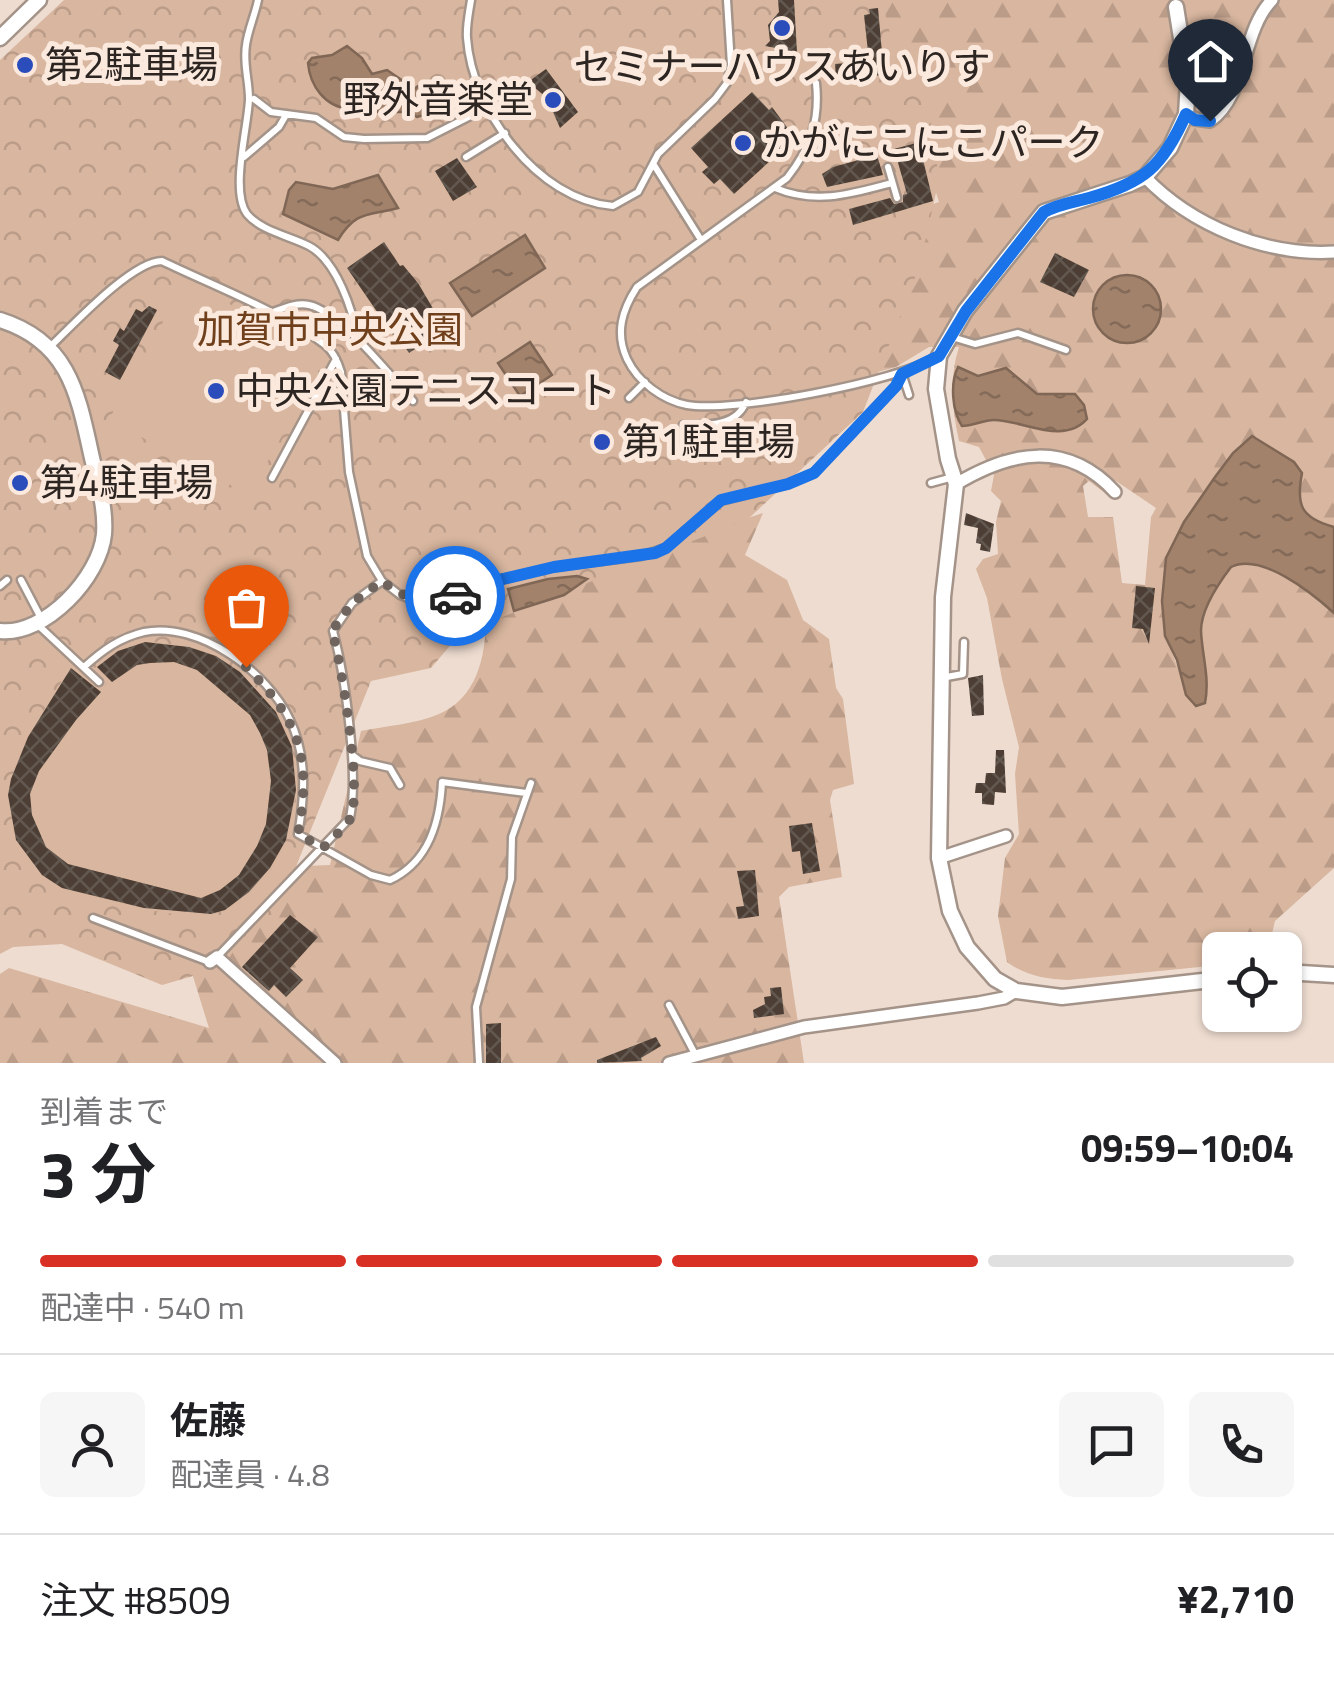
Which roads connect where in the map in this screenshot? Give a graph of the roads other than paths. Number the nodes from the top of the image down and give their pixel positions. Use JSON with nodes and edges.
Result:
{"nodes":[{"id":1,"x":39,"y":0,"type":"edge"},
{"id":2,"x":258,"y":0,"type":"edge"},
{"id":3,"x":471,"y":0,"type":"edge"},
{"id":4,"x":727,"y":0,"type":"edge"},
{"id":5,"x":1272,"y":0,"type":"edge"},
{"id":6,"x":1177,"y":4,"type":"edge"},
{"id":7,"x":0,"y":38,"type":"edge"},
{"id":8,"x":816,"y":83,"type":"dead end"},
{"id":9,"x":254,"y":99,"type":"dead end"},
{"id":10,"x":486,"y":108,"type":"junction"},
{"id":11,"x":1186,"y":114,"type":"junction"},
{"id":12,"x":286,"y":115,"type":"junction"},
{"id":13,"x":505,"y":133,"type":"junction"},
{"id":14,"x":466,"y":157,"type":"dead end"},
{"id":15,"x":243,"y":158,"type":"junction"},
{"id":16,"x":654,"y":164,"type":"junction"},
{"id":17,"x":888,"y":168,"type":"dead end"},
{"id":18,"x":1145,"y":176,"type":"junction"},
{"id":19,"x":892,"y":183,"type":"junction"},
{"id":20,"x":775,"y":188,"type":"junction"},
{"id":21,"x":897,"y":198,"type":"dead end"},
{"id":22,"x":700,"y":240,"type":"junction"},
{"id":23,"x":1334,"y":252,"type":"edge"},
{"id":24,"x":269,"y":313,"type":"junction"},
{"id":25,"x":0,"y":320,"type":"edge"},
{"id":26,"x":949,"y":336,"type":"junction"},
{"id":27,"x":358,"y":340,"type":"junction"},
{"id":28,"x":49,"y":348,"type":"junction"},
{"id":29,"x":1066,"y":350,"type":"dead end"},
{"id":30,"x":939,"y":356,"type":"junction"},
{"id":31,"x":336,"y":359,"type":"junction"},
{"id":32,"x":902,"y":374,"type":"junction"},
{"id":33,"x":645,"y":382,"type":"junction"},
{"id":34,"x":909,"y":395,"type":"dead end"},
{"id":35,"x":629,"y":398,"type":"dead end"},
{"id":36,"x":414,"y":400,"type":"dead end"},
{"id":37,"x":746,"y":402,"type":"junction"},
{"id":38,"x":683,"y":425,"type":"dead end"},
{"id":39,"x":272,"y":478,"type":"dead end"},
{"id":40,"x":955,"y":480,"type":"junction"},
{"id":41,"x":931,"y":483,"type":"dead end"},
{"id":42,"x":1115,"y":492,"type":"dead end"},
{"id":43,"x":21,"y":580,"type":"dead end"},
{"id":44,"x":382,"y":581,"type":"junction"},
{"id":45,"x":40,"y":623,"type":"junction"},
{"id":46,"x":0,"y":631,"type":"edge"},
{"id":47,"x":964,"y":642,"type":"dead end"},
{"id":48,"x":84,"y":667,"type":"junction"},
{"id":49,"x":940,"y":678,"type":"junction"},
{"id":50,"x":99,"y":682,"type":"dead end"},
{"id":51,"x":351,"y":754,"type":"junction"},
{"id":52,"x":531,"y":783,"type":"dead end"},
{"id":53,"x":400,"y":786,"type":"dead end"},
{"id":54,"x":526,"y":793,"type":"junction"},
{"id":55,"x":1006,"y":836,"type":"dead end"},
{"id":56,"x":323,"y":848,"type":"junction"},
{"id":57,"x":939,"y":858,"type":"junction"},
{"id":58,"x":93,"y":918,"type":"dead end"},
{"id":59,"x":214,"y":960,"type":"junction"},
{"id":60,"x":1302,"y":973,"type":"edge"},
{"id":61,"x":1334,"y":975,"type":"edge"},
{"id":62,"x":1202,"y":981,"type":"edge"},
{"id":63,"x":1016,"y":991,"type":"junction"},
{"id":64,"x":669,"y":1005,"type":"dead end"},
{"id":65,"x":696,"y":1056,"type":"junction"},
{"id":66,"x":335,"y":1063,"type":"edge"},
{"id":67,"x":479,"y":1063,"type":"edge"},
{"id":68,"x":669,"y":1063,"type":"edge"}],
"edges":[{"from":1,"to":7,"type":"street"},
{"from":2,"to":15,"type":"lane"},
{"from":3,"to":10,"type":"lane"},
{"from":4,"to":16,"type":"lane"},
{"from":5,"to":11,"type":"street"},
{"from":6,"to":11,"type":"street"},
{"from":8,"to":20,"type":"lane"},
{"from":9,"to":12,"type":"lane"},
{"from":10,"to":12,"type":"lane"},
{"from":10,"to":13,"type":"lane"},
{"from":11,"to":18,"type":"street"},
{"from":12,"to":15,"type":"lane"},
{"from":13,"to":14,"type":"lane"},
{"from":13,"to":16,"type":"lane"},
{"from":15,"to":27,"type":"lane"},
{"from":16,"to":22,"type":"lane"},
{"from":17,"to":19,"type":"lane"},
{"from":18,"to":23,"type":"street"},
{"from":18,"to":26,"type":"street"},
{"from":19,"to":20,"type":"lane"},
{"from":19,"to":21,"type":"lane"},
{"from":20,"to":22,"type":"lane"},
{"from":22,"to":33,"type":"lane"},
{"from":24,"to":27,"type":"lane"},
{"from":24,"to":28,"type":"lane"},
{"from":24,"to":31,"type":"lane"},
{"from":25,"to":28,"type":"street"},
{"from":26,"to":29,"type":"lane"},
{"from":26,"to":30,"type":"street"},
{"from":27,"to":36,"type":"lane"},
{"from":28,"to":45,"type":"street"},
{"from":30,"to":32,"type":"lane"},
{"from":30,"to":40,"type":"street"},
{"from":31,"to":39,"type":"lane"},
{"from":31,"to":44,"type":"lane"},
{"from":32,"to":34,"type":"lane"},
{"from":32,"to":37,"type":"lane"},
{"from":32,"to":44,"type":"lane"},
{"from":33,"to":35,"type":"lane"},
{"from":33,"to":37,"type":"lane"},
{"from":37,"to":38,"type":"lane"},
{"from":40,"to":41,"type":"lane"},
{"from":40,"to":42,"type":"street"},
{"from":40,"to":49,"type":"street"},
{"from":43,"to":45,"type":"lane"},
{"from":44,"to":51,"type":"lane"},
{"from":45,"to":46,"type":"street"},
{"from":45,"to":48,"type":"lane"},
{"from":47,"to":49,"type":"lane"},
{"from":48,"to":50,"type":"lane"},
{"from":48,"to":56,"type":"lane"},
{"from":49,"to":57,"type":"street"},
{"from":51,"to":53,"type":"lane"},
{"from":51,"to":56,"type":"lane"},
{"from":52,"to":54,"type":"lane"},
{"from":54,"to":56,"type":"lane"},
{"from":54,"to":67,"type":"lane"},
{"from":55,"to":57,"type":"street"},
{"from":56,"to":59,"type":"lane"},
{"from":57,"to":63,"type":"street"},
{"from":58,"to":59,"type":"lane"},
{"from":59,"to":66,"type":"street"},
{"from":60,"to":61,"type":"street"},
{"from":62,"to":63,"type":"street"},
{"from":63,"to":65,"type":"street"},
{"from":64,"to":65,"type":"lane"},
{"from":65,"to":68,"type":"street"}]}
